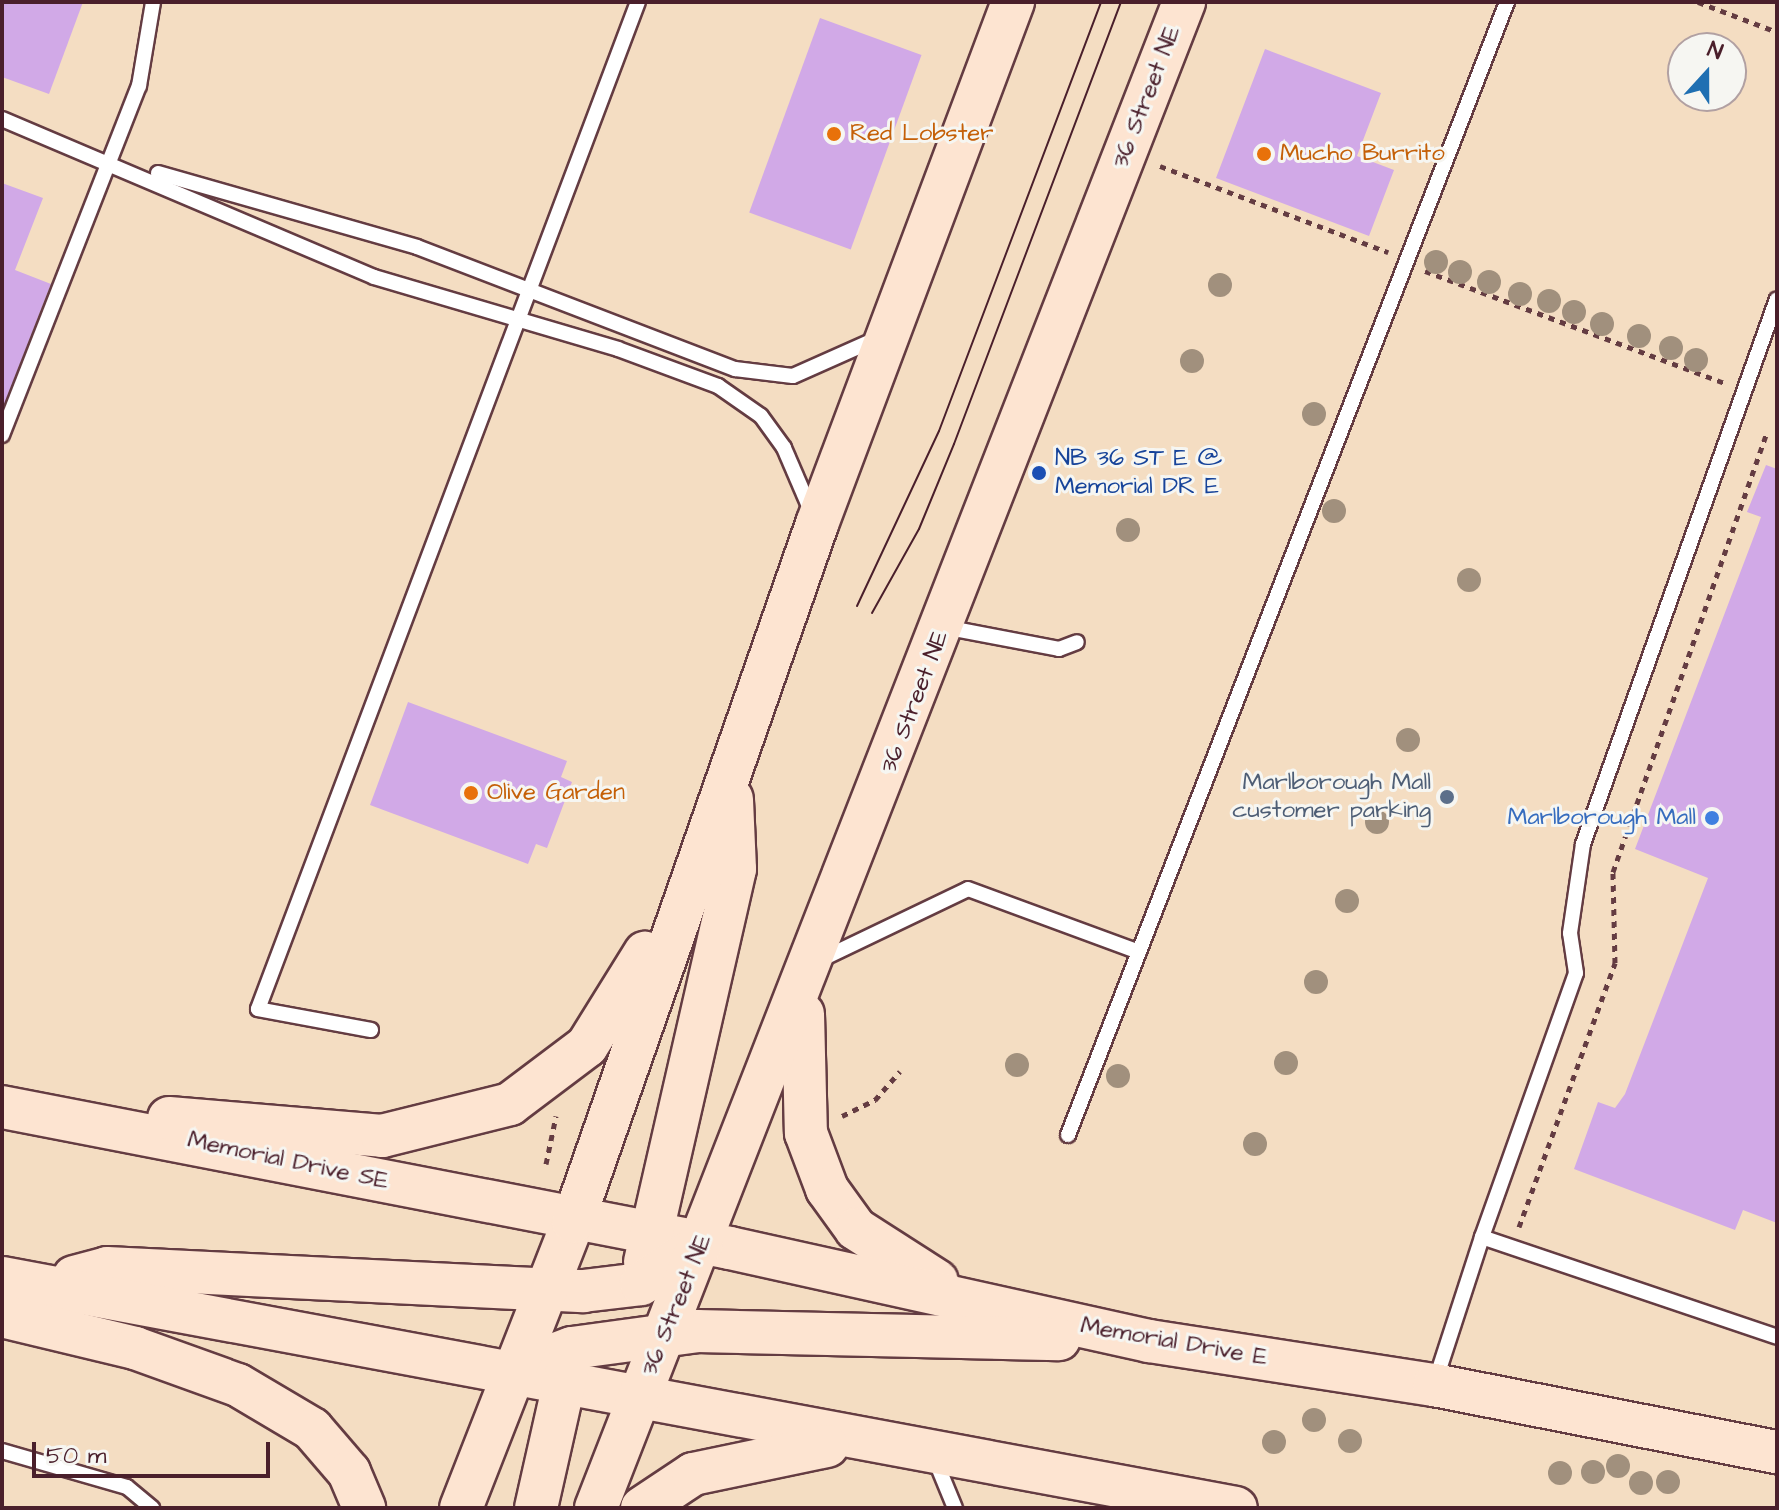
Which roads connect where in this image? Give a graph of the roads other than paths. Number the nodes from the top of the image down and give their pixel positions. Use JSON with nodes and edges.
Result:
{"nodes":[{"id":1,"x":153,"y":2,"type":"edge"},
{"id":2,"x":638,"y":2,"type":"edge"},
{"id":3,"x":1013,"y":2,"type":"edge"},
{"id":4,"x":1507,"y":2,"type":"edge"},
{"id":5,"x":1184,"y":4,"type":"edge"},
{"id":6,"x":2,"y":119,"type":"edge"},
{"id":7,"x":108,"y":159,"type":"junction"},
{"id":8,"x":529,"y":289,"type":"junction"},
{"id":9,"x":1777,"y":299,"type":"edge"},
{"id":10,"x":520,"y":325,"type":"junction"},
{"id":11,"x":887,"y":333,"type":"junction"},
{"id":12,"x":2,"y":435,"type":"edge"},
{"id":13,"x":817,"y":524,"type":"junction"},
{"id":14,"x":944,"y":626,"type":"junction"},
{"id":15,"x":1077,"y":642,"type":"dead end"},
{"id":16,"x":731,"y":782,"type":"junction"},
{"id":17,"x":702,"y":860,"type":"junction"},
{"id":18,"x":1139,"y":952,"type":"junction"},
{"id":19,"x":809,"y":978,"type":"junction"},
{"id":20,"x":371,"y":1030,"type":"dead end"},
{"id":21,"x":2,"y":1107,"type":"edge"},
{"id":22,"x":105,"y":1123,"type":"junction"},
{"id":23,"x":1068,"y":1135,"type":"dead end"},
{"id":24,"x":573,"y":1222,"type":"junction"},
{"id":25,"x":649,"y":1234,"type":"junction"},
{"id":26,"x":1482,"y":1237,"type":"junction"},
{"id":27,"x":702,"y":1243,"type":"junction"},
{"id":28,"x":2,"y":1278,"type":"edge"},
{"id":29,"x":49,"y":1284,"type":"junction"},
{"id":30,"x":641,"y":1284,"type":"junction"},
{"id":31,"x":565,"y":1291,"type":"junction"},
{"id":32,"x":968,"y":1299,"type":"junction"},
{"id":33,"x":2,"y":1316,"type":"edge"},
{"id":34,"x":649,"y":1334,"type":"junction"},
{"id":35,"x":1777,"y":1337,"type":"edge"},
{"id":36,"x":1149,"y":1341,"type":"junction"},
{"id":37,"x":568,"y":1364,"type":"junction"},
{"id":38,"x":514,"y":1370,"type":"junction"},
{"id":39,"x":1434,"y":1385,"type":"junction"},
{"id":40,"x":639,"y":1399,"type":"junction"},
{"id":41,"x":860,"y":1441,"type":"junction"},
{"id":42,"x":2,"y":1451,"type":"edge"},
{"id":43,"x":1777,"y":1452,"type":"edge"},
{"id":44,"x":932,"y":1453,"type":"junction"},
{"id":45,"x":1185,"y":1504,"type":"edge"},
{"id":46,"x":152,"y":1508,"type":"edge"},
{"id":47,"x":364,"y":1508,"type":"edge"},
{"id":48,"x":461,"y":1508,"type":"edge"},
{"id":49,"x":536,"y":1508,"type":"edge"},
{"id":50,"x":596,"y":1508,"type":"edge"},
{"id":51,"x":642,"y":1508,"type":"edge"},
{"id":52,"x":955,"y":1508,"type":"edge"},
{"id":53,"x":1236,"y":1508,"type":"edge"}],
"edges":[{"from":1,"to":7,"type":"lane"},
{"from":2,"to":8,"type":"lane"},
{"from":3,"to":11,"type":"main road"},
{"from":4,"to":18,"type":"lane"},
{"from":5,"to":14,"type":"main road","name":"36 Street NE"},
{"from":6,"to":7,"type":"lane"},
{"from":7,"to":8,"type":"lane"},
{"from":7,"to":10,"type":"lane"},
{"from":7,"to":12,"type":"lane"},
{"from":8,"to":10,"type":"lane"},
{"from":8,"to":11,"type":"lane"},
{"from":9,"to":26,"type":"lane"},
{"from":10,"to":13,"type":"lane"},
{"from":10,"to":20,"type":"lane"},
{"from":11,"to":13,"type":"main road"},
{"from":13,"to":16,"type":"main road"},
{"from":14,"to":15,"type":"lane"},
{"from":14,"to":19,"type":"main road","name":"36 Street NE"},
{"from":16,"to":17,"type":"main road"},
{"from":16,"to":25,"type":"main road"},
{"from":17,"to":22,"type":"main road"},
{"from":17,"to":24,"type":"main road"},
{"from":18,"to":19,"type":"lane"},
{"from":18,"to":23,"type":"lane"},
{"from":19,"to":27,"type":"main road","name":"36 Street NE"},
{"from":19,"to":32,"type":"main road"},
{"from":21,"to":22,"type":"main road","name":"Memorial Drive SE"},
{"from":22,"to":24,"type":"main road","name":"Memorial Drive SE"},
{"from":24,"to":25,"type":"main road","name":"Memorial Drive E"},
{"from":24,"to":31,"type":"main road"},
{"from":25,"to":27,"type":"main road","name":"Memorial Drive E"},
{"from":25,"to":30,"type":"main road"},
{"from":26,"to":35,"type":"lane"},
{"from":26,"to":39,"type":"lane"},
{"from":27,"to":30,"type":"main road"},
{"from":27,"to":32,"type":"main road","name":"Memorial Drive E"},
{"from":27,"to":34,"type":"main road","name":"36 Street NE"},
{"from":28,"to":29,"type":"main road"},
{"from":29,"to":31,"type":"main road"},
{"from":29,"to":38,"type":"main road"},
{"from":30,"to":31,"type":"main road"},
{"from":30,"to":34,"type":"main road"},
{"from":31,"to":37,"type":"main road"},
{"from":31,"to":38,"type":"main road"},
{"from":32,"to":36,"type":"main road","name":"Memorial Drive E"},
{"from":33,"to":47,"type":"main road"},
{"from":34,"to":36,"type":"main road"},
{"from":34,"to":37,"type":"main road"},
{"from":34,"to":40,"type":"main road","name":"36 Street NE"},
{"from":36,"to":39,"type":"main road","name":"Memorial Drive E"},
{"from":37,"to":38,"type":"main road"},
{"from":37,"to":40,"type":"main road"},
{"from":37,"to":49,"type":"main road"},
{"from":38,"to":48,"type":"main road"},
{"from":39,"to":43,"type":"main road","name":"Memorial Drive E"},
{"from":40,"to":41,"type":"main road"},
{"from":40,"to":50,"type":"main road","name":"36 Street NE"},
{"from":41,"to":44,"type":"main road"},
{"from":41,"to":51,"type":"main road"},
{"from":42,"to":46,"type":"lane"},
{"from":44,"to":45,"type":"main road"},
{"from":44,"to":52,"type":"lane"},
{"from":45,"to":53,"type":"main road"}]}
